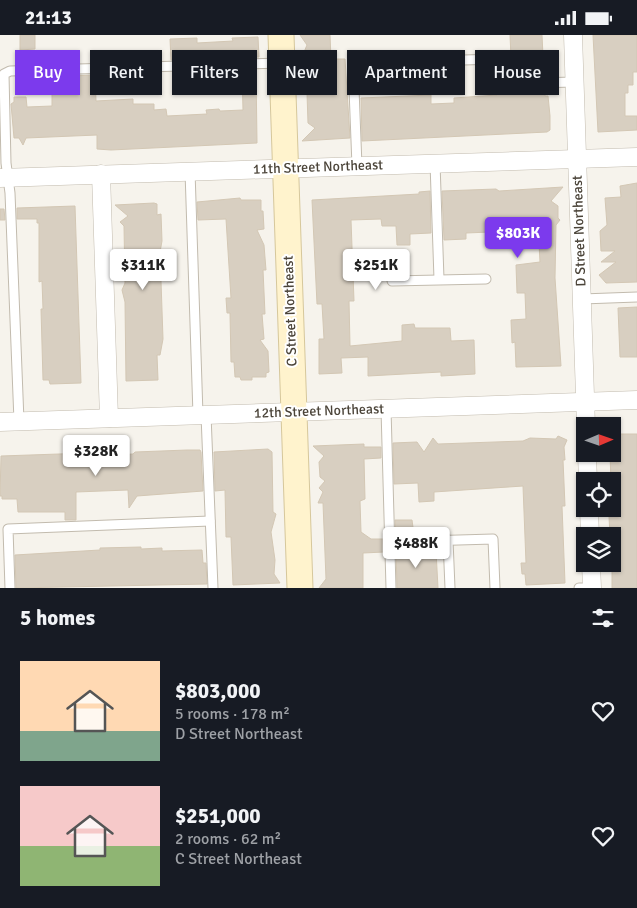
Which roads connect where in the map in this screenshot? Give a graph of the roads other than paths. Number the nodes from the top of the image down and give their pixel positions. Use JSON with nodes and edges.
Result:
{"nodes":[{"id":1,"x":281,"y":35,"type":"edge"},
{"id":2,"x":573,"y":35,"type":"edge"},
{"id":3,"x":282,"y":50,"type":"edge"},
{"id":4,"x":267,"y":63,"type":"edge"},
{"id":5,"x":574,"y":82,"type":"junction"},
{"id":6,"x":283,"y":95,"type":"edge"},
{"id":7,"x":637,"y":157,"type":"edge"},
{"id":8,"x":577,"y":159,"type":"junction"},
{"id":9,"x":435,"y":163,"type":"junction"},
{"id":10,"x":358,"y":166,"type":"junction"},
{"id":11,"x":285,"y":168,"type":"junction"},
{"id":12,"x":190,"y":171,"type":"junction"},
{"id":13,"x":101,"y":174,"type":"junction"},
{"id":14,"x":3,"y":178,"type":"edge"},
{"id":15,"x":440,"y":279,"type":"junction"},
{"id":16,"x":486,"y":279,"type":"dead end"},
{"id":17,"x":392,"y":281,"type":"dead end"},
{"id":18,"x":637,"y":297,"type":"edge"},
{"id":19,"x":582,"y":299,"type":"junction"},
{"id":20,"x":637,"y":399,"type":"edge"},
{"id":21,"x":585,"y":401,"type":"junction"},
{"id":22,"x":386,"y":409,"type":"junction"},
{"id":23,"x":294,"y":412,"type":"junction"},
{"id":24,"x":202,"y":415,"type":"junction"},
{"id":25,"x":586,"y":417,"type":"edge"},
{"id":26,"x":109,"y":418,"type":"junction"},
{"id":27,"x":19,"y":421,"type":"junction"},
{"id":28,"x":0,"y":422,"type":"edge"},
{"id":29,"x":210,"y":521,"type":"junction"},
{"id":30,"x":448,"y":540,"type":"junction"},
{"id":31,"x":390,"y":543,"type":"junction"},
{"id":32,"x":591,"y":572,"type":"edge"},
{"id":33,"x":10,"y":588,"type":"edge"},
{"id":34,"x":213,"y":588,"type":"edge"},
{"id":35,"x":300,"y":588,"type":"edge"},
{"id":36,"x":391,"y":588,"type":"edge"},
{"id":37,"x":450,"y":588,"type":"edge"},
{"id":38,"x":495,"y":588,"type":"edge"},
{"id":39,"x":579,"y":588,"type":"edge"},
{"id":40,"x":592,"y":588,"type":"edge"}],
"edges":[{"from":1,"to":3,"type":"main road","name":"C Street Northeast"},
{"from":2,"to":5,"type":"street","name":"D Street Northeast"},
{"from":4,"to":14,"type":"lane"},
{"from":5,"to":8,"type":"street","name":"D Street Northeast"},
{"from":5,"to":10,"type":"lane"},
{"from":6,"to":11,"type":"main road","name":"C Street Northeast"},
{"from":7,"to":8,"type":"street","name":"11th Street Northeast"},
{"from":8,"to":9,"type":"street","name":"11th Street Northeast"},
{"from":8,"to":19,"type":"street","name":"D Street Northeast"},
{"from":9,"to":10,"type":"street","name":"11th Street Northeast"},
{"from":9,"to":15,"type":"lane"},
{"from":10,"to":11,"type":"street","name":"11th Street Northeast"},
{"from":11,"to":12,"type":"street","name":"11th Street Northeast"},
{"from":11,"to":23,"type":"main road","name":"C Street Northeast"},
{"from":12,"to":13,"type":"street","name":"11th Street Northeast"},
{"from":12,"to":24,"type":"lane"},
{"from":13,"to":14,"type":"street","name":"11th Street Northeast"},
{"from":13,"to":26,"type":"street"},
{"from":14,"to":27,"type":"lane"},
{"from":15,"to":16,"type":"lane"},
{"from":15,"to":17,"type":"lane"},
{"from":18,"to":19,"type":"lane"},
{"from":19,"to":21,"type":"street","name":"D Street Northeast"},
{"from":20,"to":21,"type":"street","name":"12th Street Northeast"},
{"from":21,"to":22,"type":"street","name":"12th Street Northeast"},
{"from":21,"to":25,"type":"street","name":"D Street Northeast"},
{"from":22,"to":23,"type":"street","name":"12th Street Northeast"},
{"from":22,"to":31,"type":"lane"},
{"from":23,"to":24,"type":"street","name":"12th Street Northeast"},
{"from":23,"to":35,"type":"main road","name":"C Street Northeast"},
{"from":24,"to":26,"type":"street","name":"12th Street Northeast"},
{"from":24,"to":29,"type":"lane"},
{"from":26,"to":27,"type":"street","name":"12th Street Northeast"},
{"from":27,"to":28,"type":"street","name":"12th Street Northeast"},
{"from":29,"to":33,"type":"lane"},
{"from":29,"to":34,"type":"lane"},
{"from":30,"to":31,"type":"lane"},
{"from":30,"to":37,"type":"lane"},
{"from":30,"to":38,"type":"lane"},
{"from":31,"to":36,"type":"lane"},
{"from":32,"to":40,"type":"street"},
{"from":39,"to":40,"type":"lane"}]}
